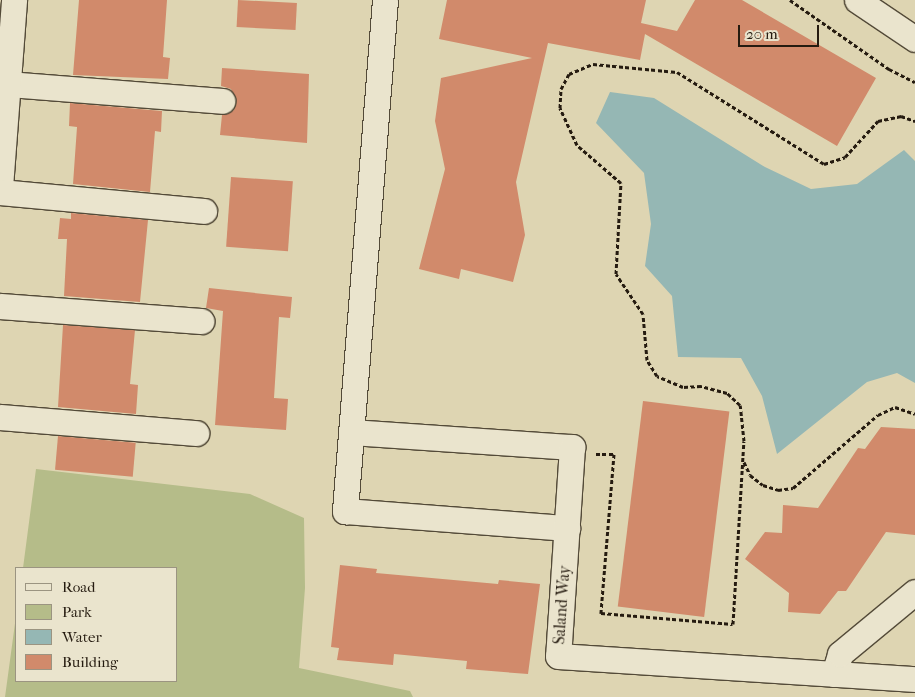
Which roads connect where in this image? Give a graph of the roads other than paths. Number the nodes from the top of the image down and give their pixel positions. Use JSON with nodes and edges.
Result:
{"nodes":[{"id":1,"x":14,"y":0,"type":"edge"},
{"id":2,"x":385,"y":0,"type":"edge"},
{"id":3,"x":857,"y":0,"type":"edge"},
{"id":4,"x":915,"y":39,"type":"edge"},
{"id":5,"x":8,"y":84,"type":"junction"},
{"id":6,"x":222,"y":101,"type":"dead end"},
{"id":7,"x":0,"y":188,"type":"edge"},
{"id":8,"x":0,"y":192,"type":"edge"},
{"id":9,"x":204,"y":211,"type":"dead end"},
{"id":10,"x":0,"y":306,"type":"edge"},
{"id":11,"x":201,"y":321,"type":"dead end"},
{"id":12,"x":0,"y":417,"type":"edge"},
{"id":13,"x":351,"y":432,"type":"junction"},
{"id":14,"x":196,"y":433,"type":"dead end"},
{"id":15,"x":566,"y":528,"type":"junction"},
{"id":16,"x":915,"y":592,"type":"edge"},
{"id":17,"x":834,"y":674,"type":"junction"},
{"id":18,"x":915,"y":679,"type":"edge"}],
"edges":[{"from":1,"to":5,"type":"street"},
{"from":2,"to":13,"type":"street"},
{"from":3,"to":4,"type":"street"},
{"from":5,"to":6,"type":"street"},
{"from":5,"to":7,"type":"street"},
{"from":8,"to":9,"type":"street"},
{"from":10,"to":11,"type":"street"},
{"from":12,"to":14,"type":"street"},
{"from":13,"to":15,"type":"street"},
{"from":13,"to":15,"type":"street","name":"Saland Way"},
{"from":15,"to":17,"type":"street","name":"Saland Way"},
{"from":16,"to":17,"type":"street"},
{"from":17,"to":18,"type":"street","name":"Saland Way"}]}
